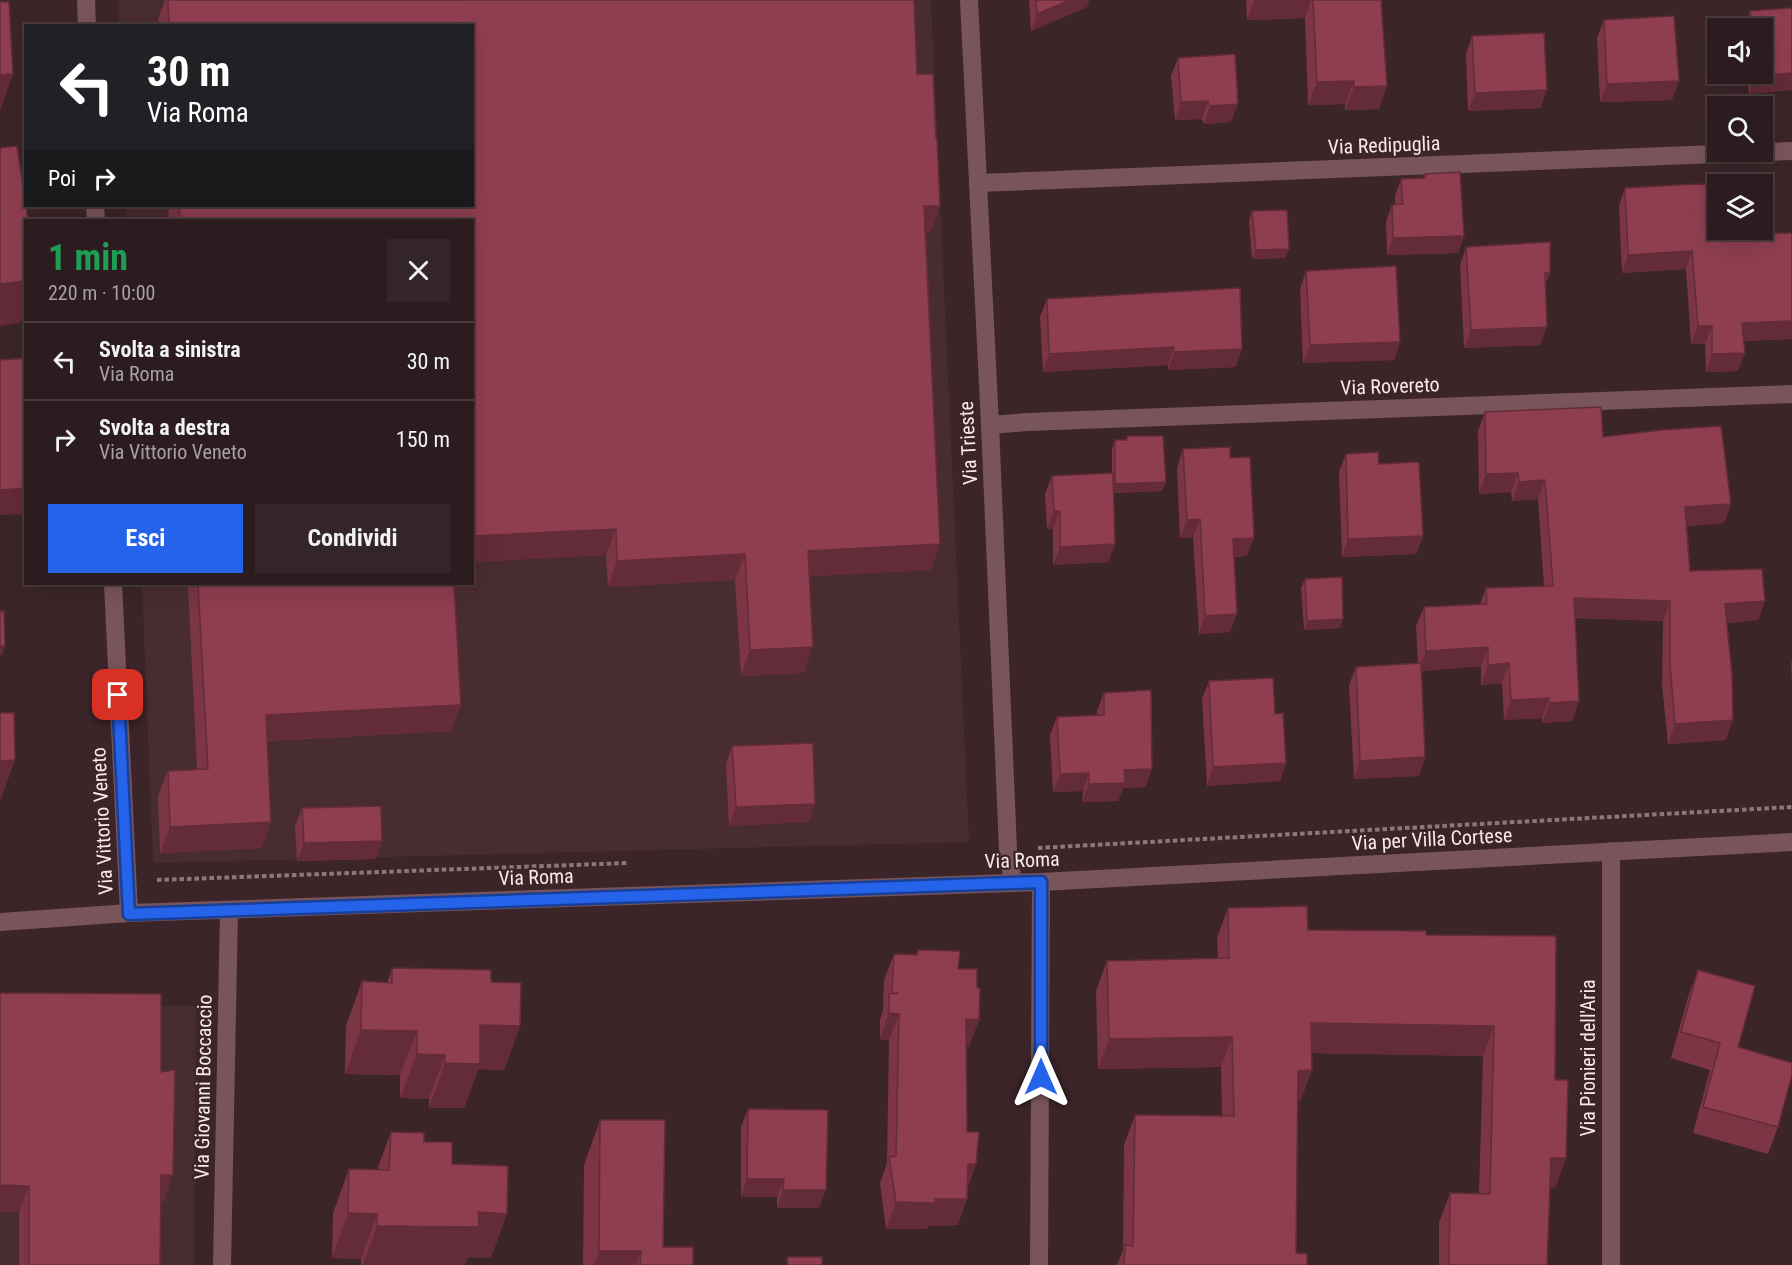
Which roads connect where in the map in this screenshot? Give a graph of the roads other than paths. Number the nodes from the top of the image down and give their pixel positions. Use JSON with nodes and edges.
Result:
{"nodes":[{"id":1,"x":86,"y":0,"type":"edge"},
{"id":2,"x":969,"y":0,"type":"edge"},
{"id":3,"x":87,"y":24,"type":"edge"},
{"id":4,"x":1792,"y":152,"type":"edge"},
{"id":5,"x":978,"y":183,"type":"junction"},
{"id":6,"x":1792,"y":394,"type":"edge"},
{"id":7,"x":990,"y":425,"type":"junction"},
{"id":8,"x":113,"y":585,"type":"edge"},
{"id":9,"x":1792,"y":842,"type":"edge"},
{"id":10,"x":1611,"y":851,"type":"junction"},
{"id":11,"x":1074,"y":880,"type":"joint"},
{"id":12,"x":1041,"y":882,"type":"junction"},
{"id":13,"x":1013,"y":883,"type":"junction"},
{"id":14,"x":229,"y":910,"type":"junction"},
{"id":15,"x":129,"y":914,"type":"junction"},
{"id":16,"x":0,"y":922,"type":"edge"},
{"id":17,"x":222,"y":1265,"type":"edge"},
{"id":18,"x":1039,"y":1265,"type":"edge"},
{"id":19,"x":1611,"y":1265,"type":"edge"}],
"edges":[{"from":1,"to":3,"type":"street"},
{"from":2,"to":5,"type":"street","name":"Via Trieste"},
{"from":4,"to":5,"type":"street","name":"Via Redipuglia"},
{"from":5,"to":7,"type":"street","name":"Via Trieste"},
{"from":6,"to":7,"type":"street","name":"Via Rovereto"},
{"from":7,"to":13,"type":"street","name":"Via Trieste"},
{"from":8,"to":15,"type":"street","name":"Via Vittorio Veneto"},
{"from":9,"to":10,"type":"street","name":"Via per Villa Cortese"},
{"from":10,"to":11,"type":"street","name":"Via per Villa Cortese"},
{"from":10,"to":19,"type":"street","name":"Via Pionieri dell'Aria"},
{"from":11,"to":12,"type":"street","name":"Via Roma"},
{"from":12,"to":13,"type":"street","name":"Via Roma"},
{"from":12,"to":18,"type":"street"},
{"from":13,"to":14,"type":"street","name":"Via Roma"},
{"from":14,"to":15,"type":"street","name":"Via Roma"},
{"from":14,"to":17,"type":"street","name":"Via Giovanni Boccaccio"},
{"from":15,"to":16,"type":"street","name":"Via Roma"}]}
